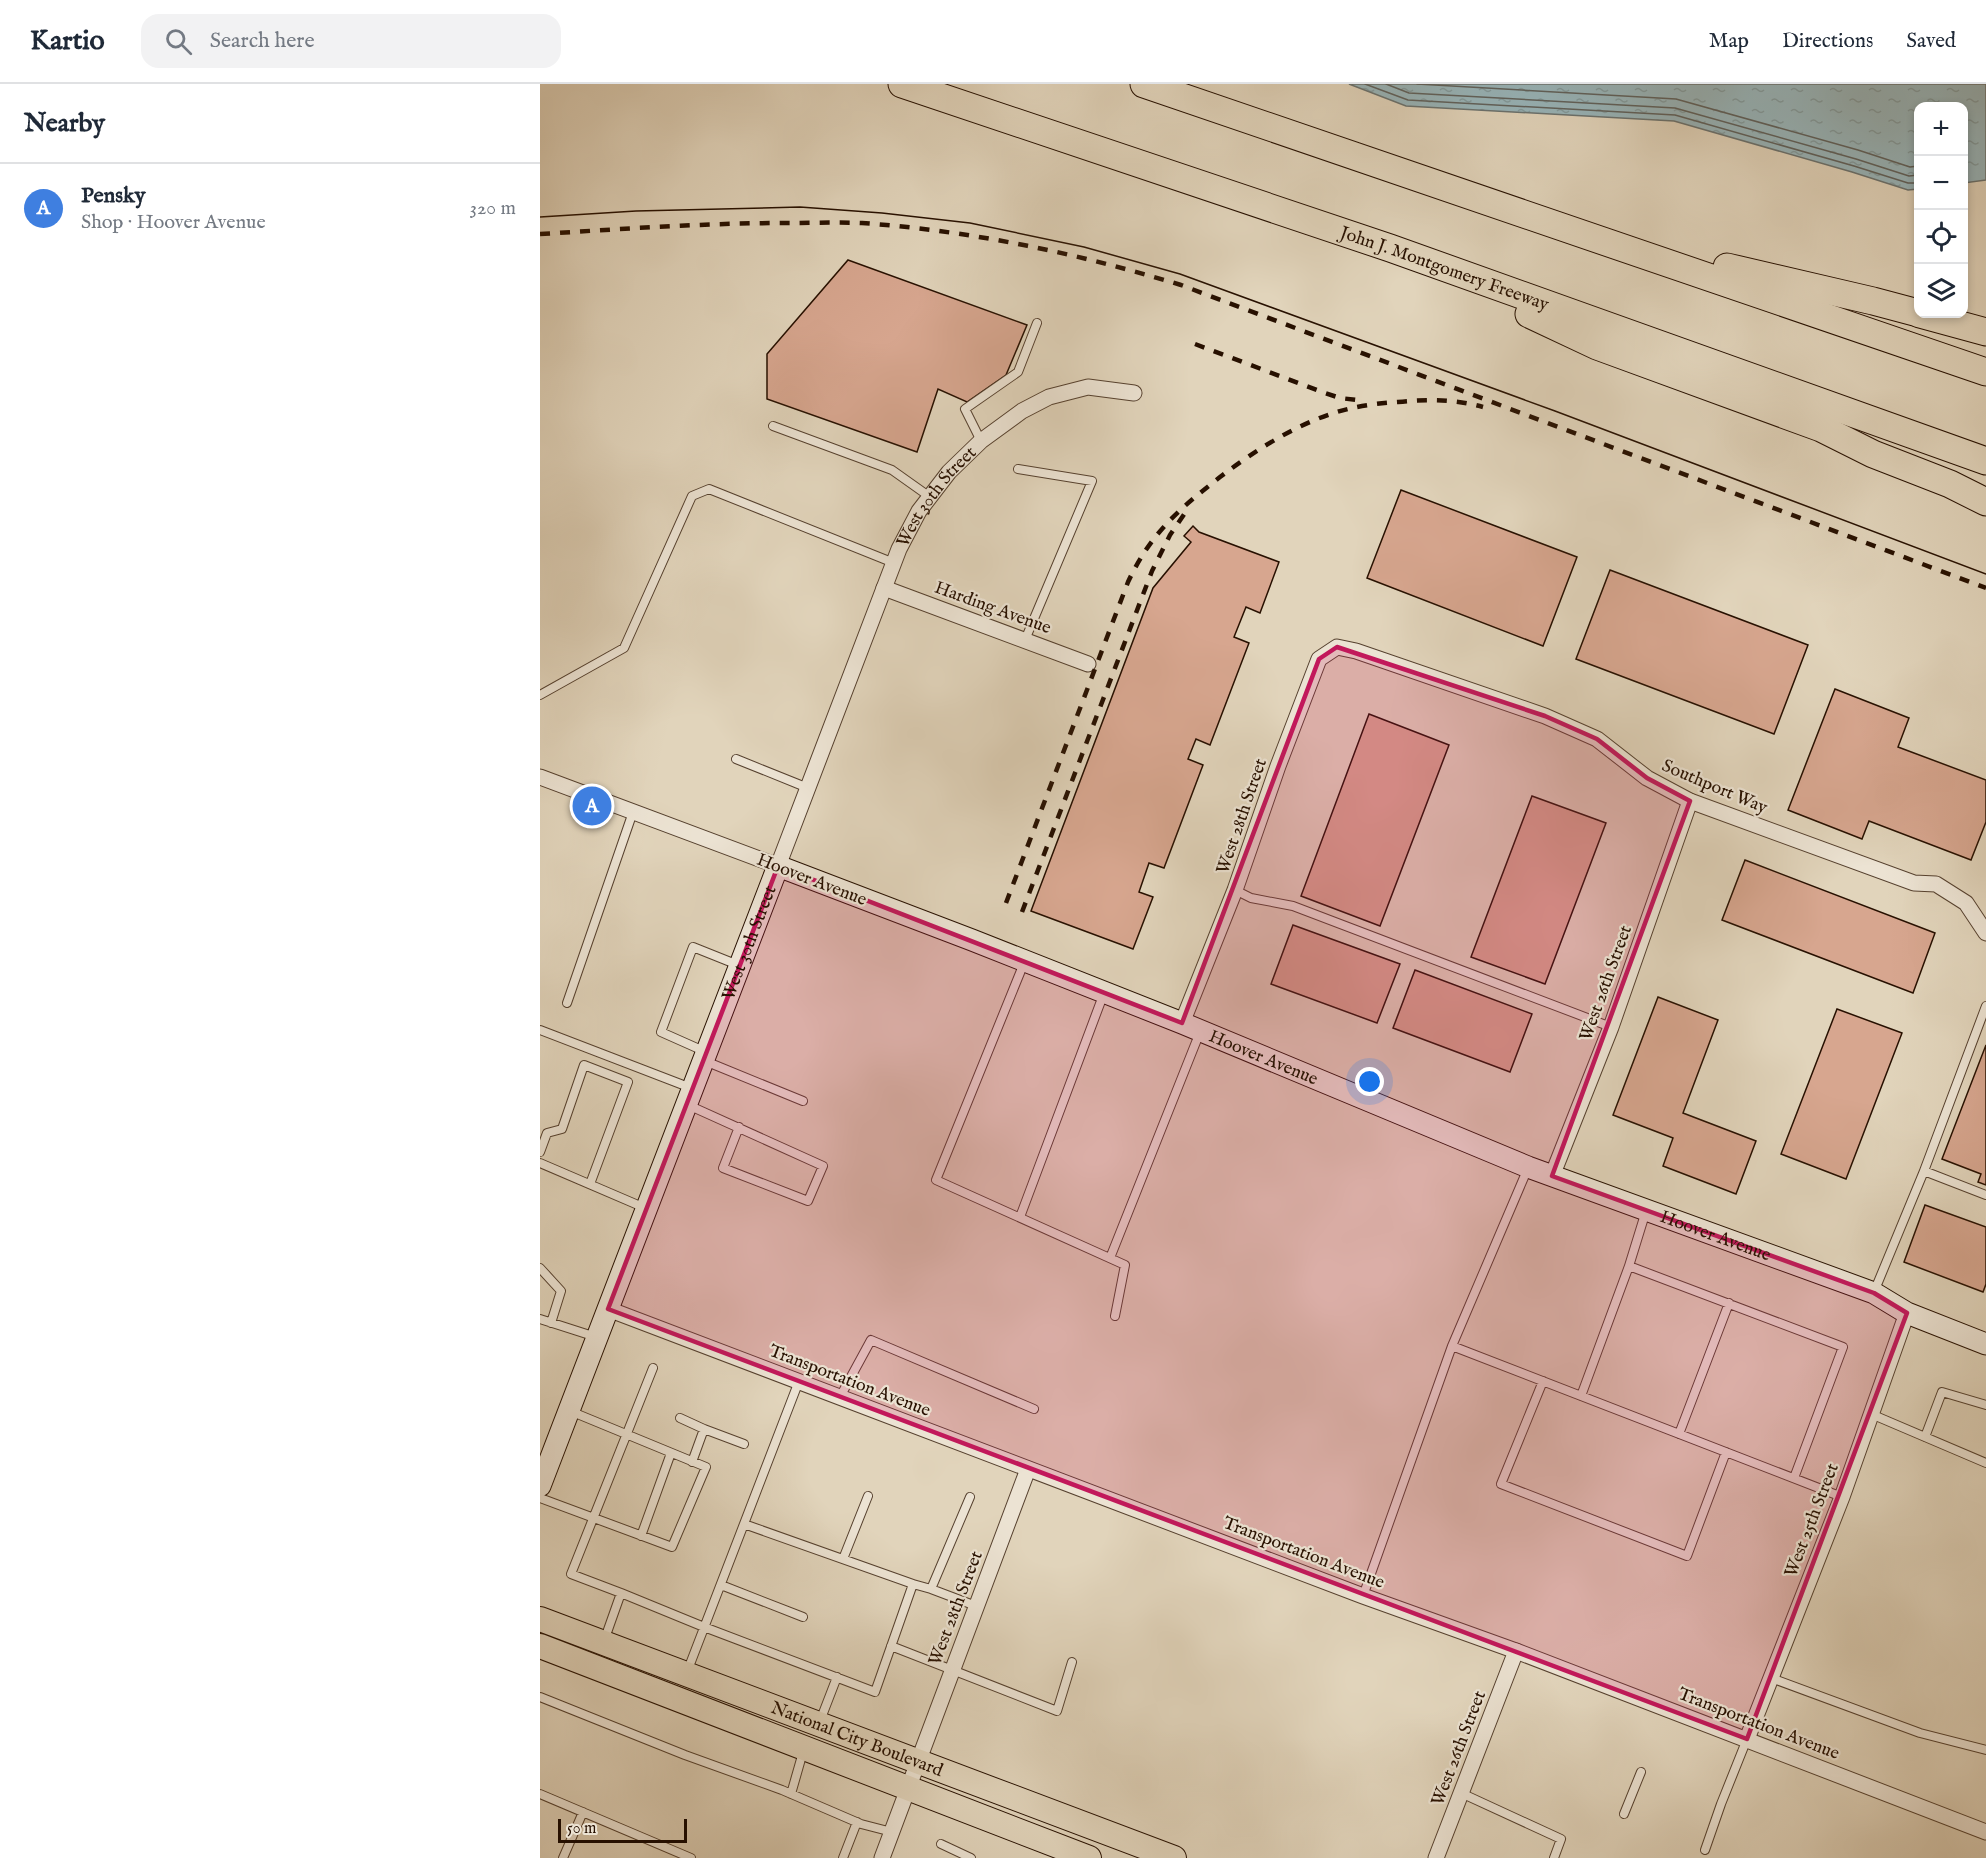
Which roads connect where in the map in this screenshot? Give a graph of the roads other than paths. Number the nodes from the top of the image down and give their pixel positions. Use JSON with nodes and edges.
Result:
{"nodes":[{"id":1,"x":902,"y":84,"type":"edge"},
{"id":2,"x":1144,"y":84,"type":"edge"},
{"id":3,"x":1585,"y":234,"type":"junction"},
{"id":4,"x":1390,"y":248,"type":"junction"},
{"id":5,"x":1914,"y":312,"type":"edge"},
{"id":6,"x":1937,"y":318,"type":"edge"},
{"id":7,"x":1037,"y":323,"type":"dead end"},
{"id":8,"x":1986,"y":332,"type":"edge"},
{"id":9,"x":1986,"y":372,"type":"edge"},
{"id":10,"x":1134,"y":393,"type":"dead end"},
{"id":11,"x":772,"y":426,"type":"dead end"},
{"id":12,"x":981,"y":441,"type":"junction"},
{"id":13,"x":1986,"y":461,"type":"edge"},
{"id":14,"x":1018,"y":469,"type":"dead end"},
{"id":15,"x":930,"y":497,"type":"junction"},
{"id":16,"x":1986,"y":502,"type":"edge"},
{"id":17,"x":894,"y":563,"type":"junction"},
{"id":18,"x":884,"y":588,"type":"junction"},
{"id":19,"x":1024,"y":640,"type":"junction"},
{"id":20,"x":1356,"y":651,"type":"joint"},
{"id":21,"x":1088,"y":664,"type":"dead end"},
{"id":22,"x":540,"y":695,"type":"edge"},
{"id":23,"x":736,"y":759,"type":"dead end"},
{"id":24,"x":540,"y":777,"type":"edge"},
{"id":25,"x":808,"y":788,"type":"junction"},
{"id":26,"x":1690,"y":801,"type":"junction"},
{"id":27,"x":633,"y":812,"type":"junction"},
{"id":28,"x":778,"y":866,"type":"junction"},
{"id":29,"x":1235,"y":890,"type":"junction"},
{"id":30,"x":1986,"y":933,"type":"edge"},
{"id":31,"x":1024,"y":961,"type":"junction"},
{"id":32,"x":740,"y":965,"type":"junction"},
{"id":33,"x":1104,"y":992,"type":"junction"},
{"id":34,"x":567,"y":1003,"type":"dead end"},
{"id":35,"x":1986,"y":1006,"type":"edge"},
{"id":36,"x":1191,"y":1027,"type":"junction"},
{"id":37,"x":1611,"y":1027,"type":"junction"},
{"id":38,"x":540,"y":1030,"type":"edge"},
{"id":39,"x":705,"y":1056,"type":"junction"},
{"id":40,"x":690,"y":1096,"type":"junction"},
{"id":41,"x":802,"y":1101,"type":"dead end"},
{"id":42,"x":739,"y":1127,"type":"junction"},
{"id":43,"x":540,"y":1152,"type":"edge"},
{"id":44,"x":540,"y":1163,"type":"edge"},
{"id":45,"x":1528,"y":1167,"type":"junction"},
{"id":46,"x":1924,"y":1171,"type":"junction"},
{"id":47,"x":1552,"y":1176,"type":"junction"},
{"id":48,"x":590,"y":1184,"type":"junction"},
{"id":49,"x":1986,"y":1195,"type":"edge"},
{"id":50,"x":647,"y":1208,"type":"junction"},
{"id":51,"x":1646,"y":1210,"type":"junction"},
{"id":52,"x":1020,"y":1218,"type":"junction"},
{"id":53,"x":1110,"y":1258,"type":"junction"},
{"id":54,"x":1629,"y":1266,"type":"junction"},
{"id":55,"x":540,"y":1268,"type":"edge"},
{"id":56,"x":1874,"y":1293,"type":"junction"},
{"id":57,"x":1730,"y":1304,"type":"junction"},
{"id":58,"x":608,"y":1309,"type":"junction"},
{"id":59,"x":1907,"y":1312,"type":"junction"},
{"id":60,"x":1115,"y":1316,"type":"dead end"},
{"id":61,"x":540,"y":1319,"type":"edge"},
{"id":62,"x":552,"y":1323,"type":"junction"},
{"id":63,"x":597,"y":1337,"type":"junction"},
{"id":64,"x":1986,"y":1344,"type":"edge"},
{"id":65,"x":1452,"y":1346,"type":"junction"},
{"id":66,"x":653,"y":1368,"type":"dead end"},
{"id":67,"x":799,"y":1381,"type":"junction"},
{"id":68,"x":1543,"y":1382,"type":"junction"},
{"id":69,"x":840,"y":1396,"type":"junction"},
{"id":70,"x":1581,"y":1396,"type":"junction"},
{"id":71,"x":1986,"y":1405,"type":"edge"},
{"id":72,"x":1034,"y":1409,"type":"dead end"},
{"id":73,"x":569,"y":1411,"type":"junction"},
{"id":74,"x":1871,"y":1414,"type":"junction"},
{"id":75,"x":680,"y":1418,"type":"dead end"},
{"id":76,"x":704,"y":1429,"type":"junction"},
{"id":77,"x":1679,"y":1434,"type":"junction"},
{"id":78,"x":626,"y":1435,"type":"junction"},
{"id":79,"x":1924,"y":1437,"type":"junction"},
{"id":80,"x":744,"y":1444,"type":"dead end"},
{"id":81,"x":1726,"y":1452,"type":"junction"},
{"id":82,"x":671,"y":1453,"type":"junction"},
{"id":83,"x":692,"y":1462,"type":"junction"},
{"id":84,"x":1986,"y":1463,"type":"edge"},
{"id":85,"x":1028,"y":1469,"type":"junction"},
{"id":86,"x":1794,"y":1478,"type":"junction"},
{"id":87,"x":541,"y":1480,"type":"edge"},
{"id":88,"x":868,"y":1496,"type":"dead end"},
{"id":89,"x":970,"y":1497,"type":"dead end"},
{"id":90,"x":1842,"y":1497,"type":"junction"},
{"id":91,"x":540,"y":1498,"type":"edge"},
{"id":92,"x":593,"y":1517,"type":"junction"},
{"id":93,"x":744,"y":1524,"type":"junction"},
{"id":94,"x":641,"y":1536,"type":"junction"},
{"id":95,"x":843,"y":1559,"type":"junction"},
{"id":96,"x":913,"y":1584,"type":"junction"},
{"id":97,"x":721,"y":1585,"type":"junction"},
{"id":98,"x":931,"y":1589,"type":"junction"},
{"id":99,"x":621,"y":1593,"type":"junction"},
{"id":100,"x":1363,"y":1596,"type":"junction"},
{"id":101,"x":976,"y":1606,"type":"junction"},
{"id":102,"x":803,"y":1617,"type":"dead end"},
{"id":103,"x":540,"y":1619,"type":"edge"},
{"id":104,"x":704,"y":1627,"type":"junction"},
{"id":105,"x":604,"y":1643,"type":"junction"},
{"id":106,"x":540,"y":1646,"type":"edge"},
{"id":107,"x":891,"y":1646,"type":"junction"},
{"id":108,"x":1516,"y":1651,"type":"junction"},
{"id":109,"x":1072,"y":1662,"type":"dead end"},
{"id":110,"x":952,"y":1671,"type":"junction"},
{"id":111,"x":686,"y":1674,"type":"junction"},
{"id":112,"x":837,"y":1677,"type":"junction"},
{"id":113,"x":1771,"y":1678,"type":"junction"},
{"id":114,"x":540,"y":1697,"type":"edge"},
{"id":115,"x":819,"y":1724,"type":"junction"},
{"id":116,"x":1748,"y":1739,"type":"junction"},
{"id":117,"x":804,"y":1748,"type":"junction"},
{"id":118,"x":1986,"y":1750,"type":"edge"},
{"id":119,"x":918,"y":1761,"type":"junction"},
{"id":120,"x":1641,"y":1772,"type":"dead end"},
{"id":121,"x":908,"y":1789,"type":"junction"},
{"id":122,"x":1461,"y":1793,"type":"junction"},
{"id":123,"x":540,"y":1794,"type":"edge"},
{"id":124,"x":791,"y":1794,"type":"junction"},
{"id":125,"x":583,"y":1812,"type":"junction"},
{"id":126,"x":1624,"y":1814,"type":"dead end"},
{"id":127,"x":857,"y":1822,"type":"junction"},
{"id":128,"x":892,"y":1832,"type":"junction"},
{"id":129,"x":1986,"y":1832,"type":"edge"},
{"id":130,"x":941,"y":1844,"type":"dead end"},
{"id":131,"x":1705,"y":1850,"type":"dead end"},
{"id":132,"x":563,"y":1858,"type":"edge"},
{"id":133,"x":691,"y":1858,"type":"edge"},
{"id":134,"x":843,"y":1858,"type":"edge"},
{"id":135,"x":882,"y":1858,"type":"edge"},
{"id":136,"x":971,"y":1858,"type":"edge"},
{"id":137,"x":1089,"y":1858,"type":"edge"},
{"id":138,"x":1174,"y":1858,"type":"edge"},
{"id":139,"x":1436,"y":1858,"type":"edge"},
{"id":140,"x":1554,"y":1858,"type":"edge"}],
"edges":[{"from":1,"to":4,"type":"highway","name":"John J. Montgomery Freeway"},
{"from":2,"to":3,"type":"highway"},
{"from":3,"to":5,"type":"highway"},
{"from":3,"to":9,"type":"highway"},
{"from":4,"to":13,"type":"highway","name":"John J. Montgomery Freeway"},
{"from":4,"to":16,"type":"highway"},
{"from":6,"to":8,"type":"highway"},
{"from":7,"to":12,"type":"lane"},
{"from":10,"to":12,"type":"street","name":"West 30th Street"},
{"from":11,"to":15,"type":"lane"},
{"from":12,"to":15,"type":"street","name":"West 30th Street"},
{"from":14,"to":19,"type":"lane"},
{"from":15,"to":17,"type":"street","name":"West 30th Street"},
{"from":17,"to":18,"type":"street","name":"West 30th Street"},
{"from":17,"to":22,"type":"lane"},
{"from":18,"to":19,"type":"street","name":"Harding Avenue"},
{"from":18,"to":25,"type":"street","name":"West 30th Street"},
{"from":19,"to":21,"type":"street","name":"Harding Avenue"},
{"from":20,"to":26,"type":"street","name":"Southport Way"},
{"from":20,"to":29,"type":"street","name":"West 28th Street"},
{"from":23,"to":25,"type":"lane"},
{"from":24,"to":27,"type":"street","name":"Hoover Avenue"},
{"from":25,"to":28,"type":"street","name":"West 30th Street"},
{"from":26,"to":30,"type":"street","name":"Southport Way"},
{"from":26,"to":37,"type":"street","name":"West 26th Street"},
{"from":27,"to":28,"type":"street","name":"Hoover Avenue"},
{"from":27,"to":34,"type":"lane"},
{"from":28,"to":31,"type":"street","name":"Hoover Avenue"},
{"from":28,"to":32,"type":"street","name":"West 30th Street"},
{"from":29,"to":36,"type":"street","name":"West 28th Street"},
{"from":29,"to":37,"type":"lane"},
{"from":31,"to":33,"type":"street","name":"Hoover Avenue"},
{"from":31,"to":52,"type":"lane"},
{"from":32,"to":39,"type":"street","name":"West 30th Street"},
{"from":32,"to":39,"type":"lane"},
{"from":33,"to":36,"type":"street","name":"Hoover Avenue"},
{"from":33,"to":52,"type":"lane"},
{"from":35,"to":46,"type":"lane"},
{"from":36,"to":45,"type":"street","name":"Hoover Avenue"},
{"from":36,"to":53,"type":"lane"},
{"from":37,"to":47,"type":"street","name":"West 26th Street"},
{"from":38,"to":40,"type":"lane"},
{"from":39,"to":40,"type":"street","name":"West 30th Street"},
{"from":39,"to":41,"type":"lane"},
{"from":40,"to":42,"type":"lane"},
{"from":40,"to":50,"type":"street","name":"West 30th Street"},
{"from":42,"to":42,"type":"lane"},
{"from":43,"to":48,"type":"lane"},
{"from":44,"to":48,"type":"lane"},
{"from":45,"to":47,"type":"street","name":"Hoover Avenue"},
{"from":45,"to":65,"type":"lane"},
{"from":46,"to":49,"type":"lane"},
{"from":46,"to":56,"type":"lane"},
{"from":47,"to":51,"type":"street","name":"Hoover Avenue"},
{"from":48,"to":50,"type":"lane"},
{"from":50,"to":58,"type":"street","name":"West 30th Street"},
{"from":51,"to":54,"type":"lane"},
{"from":51,"to":56,"type":"street","name":"Hoover Avenue"},
{"from":52,"to":53,"type":"lane"},
{"from":53,"to":60,"type":"lane"},
{"from":54,"to":57,"type":"lane"},
{"from":54,"to":70,"type":"lane"},
{"from":55,"to":62,"type":"lane"},
{"from":56,"to":59,"type":"street","name":"Hoover Avenue"},
{"from":57,"to":77,"type":"lane"},
{"from":57,"to":86,"type":"lane"},
{"from":58,"to":63,"type":"street","name":"West 30th Street"},
{"from":58,"to":67,"type":"street","name":"Transportation Avenue"},
{"from":59,"to":64,"type":"street","name":"Hoover Avenue"},
{"from":59,"to":74,"type":"street","name":"West 25th Street"},
{"from":61,"to":62,"type":"lane"},
{"from":62,"to":63,"type":"lane"},
{"from":63,"to":73,"type":"street","name":"West 30th Street"},
{"from":65,"to":68,"type":"lane"},
{"from":65,"to":100,"type":"lane"},
{"from":66,"to":78,"type":"lane"},
{"from":67,"to":69,"type":"street","name":"Transportation Avenue"},
{"from":67,"to":93,"type":"lane"},
{"from":68,"to":70,"type":"lane"},
{"from":68,"to":81,"type":"lane"},
{"from":69,"to":72,"type":"lane"},
{"from":69,"to":85,"type":"street","name":"Transportation Avenue"},
{"from":70,"to":77,"type":"lane"},
{"from":71,"to":79,"type":"lane"},
{"from":73,"to":78,"type":"lane"},
{"from":73,"to":87,"type":"street","name":"West 30th Street"},
{"from":74,"to":79,"type":"lane"},
{"from":74,"to":90,"type":"street","name":"West 25th Street"},
{"from":75,"to":76,"type":"lane"},
{"from":76,"to":80,"type":"lane"},
{"from":76,"to":83,"type":"lane"},
{"from":77,"to":81,"type":"lane"},
{"from":78,"to":82,"type":"lane"},
{"from":78,"to":92,"type":"lane"},
{"from":79,"to":84,"type":"lane"},
{"from":81,"to":86,"type":"lane"},
{"from":82,"to":83,"type":"lane"},
{"from":82,"to":94,"type":"lane"},
{"from":83,"to":94,"type":"lane"},
{"from":85,"to":100,"type":"street","name":"Transportation Avenue"},
{"from":85,"to":101,"type":"street","name":"West 28th Street"},
{"from":86,"to":90,"type":"lane"},
{"from":88,"to":95,"type":"lane"},
{"from":89,"to":98,"type":"lane"},
{"from":90,"to":113,"type":"street","name":"West 25th Street"},
{"from":91,"to":92,"type":"lane"},
{"from":92,"to":94,"type":"lane"},
{"from":92,"to":99,"type":"lane"},
{"from":93,"to":95,"type":"lane"},
{"from":93,"to":97,"type":"lane"},
{"from":95,"to":96,"type":"lane"},
{"from":96,"to":98,"type":"lane"},
{"from":96,"to":107,"type":"lane"},
{"from":97,"to":102,"type":"lane"},
{"from":97,"to":104,"type":"lane"},
{"from":98,"to":101,"type":"lane"},
{"from":99,"to":104,"type":"lane"},
{"from":99,"to":105,"type":"lane"},
{"from":100,"to":108,"type":"street","name":"Transportation Avenue"},
{"from":101,"to":110,"type":"street","name":"West 28th Street"},
{"from":103,"to":105,"type":"main road","name":"National City Boulevard"},
{"from":104,"to":111,"type":"lane"},
{"from":104,"to":112,"type":"lane"},
{"from":105,"to":111,"type":"main road","name":"National City Boulevard"},
{"from":106,"to":117,"type":"main road","name":"National City Boulevard"},
{"from":107,"to":110,"type":"lane"},
{"from":107,"to":112,"type":"lane"},
{"from":108,"to":116,"type":"street","name":"Transportation Avenue"},
{"from":108,"to":122,"type":"street","name":"West 26th Street"},
{"from":109,"to":110,"type":"lane"},
{"from":110,"to":119,"type":"street","name":"West 28th Street"},
{"from":111,"to":115,"type":"main road","name":"National City Boulevard"},
{"from":112,"to":115,"type":"lane"},
{"from":113,"to":116,"type":"street","name":"West 25th Street"},
{"from":113,"to":118,"type":"lane"},
{"from":114,"to":124,"type":"lane"},
{"from":115,"to":119,"type":"main road","name":"National City Boulevard"},
{"from":116,"to":129,"type":"street","name":"Transportation Avenue"},
{"from":116,"to":131,"type":"lane"},
{"from":117,"to":121,"type":"main road","name":"National City Boulevard"},
{"from":117,"to":124,"type":"lane"},
{"from":119,"to":121,"type":"street","name":"West 28th Street"},
{"from":119,"to":138,"type":"main road","name":"National City Boulevard"},
{"from":120,"to":126,"type":"lane"},
{"from":121,"to":128,"type":"street","name":"West 28th Street"},
{"from":121,"to":137,"type":"main road","name":"National City Boulevard"},
{"from":122,"to":139,"type":"street","name":"West 26th Street"},
{"from":122,"to":140,"type":"lane"},
{"from":123,"to":125,"type":"lane"},
{"from":124,"to":127,"type":"lane"},
{"from":125,"to":132,"type":"lane"},
{"from":125,"to":133,"type":"lane"},
{"from":127,"to":128,"type":"lane"},
{"from":127,"to":134,"type":"lane"},
{"from":128,"to":135,"type":"street","name":"West 28th Street"},
{"from":130,"to":136,"type":"lane"}]}
